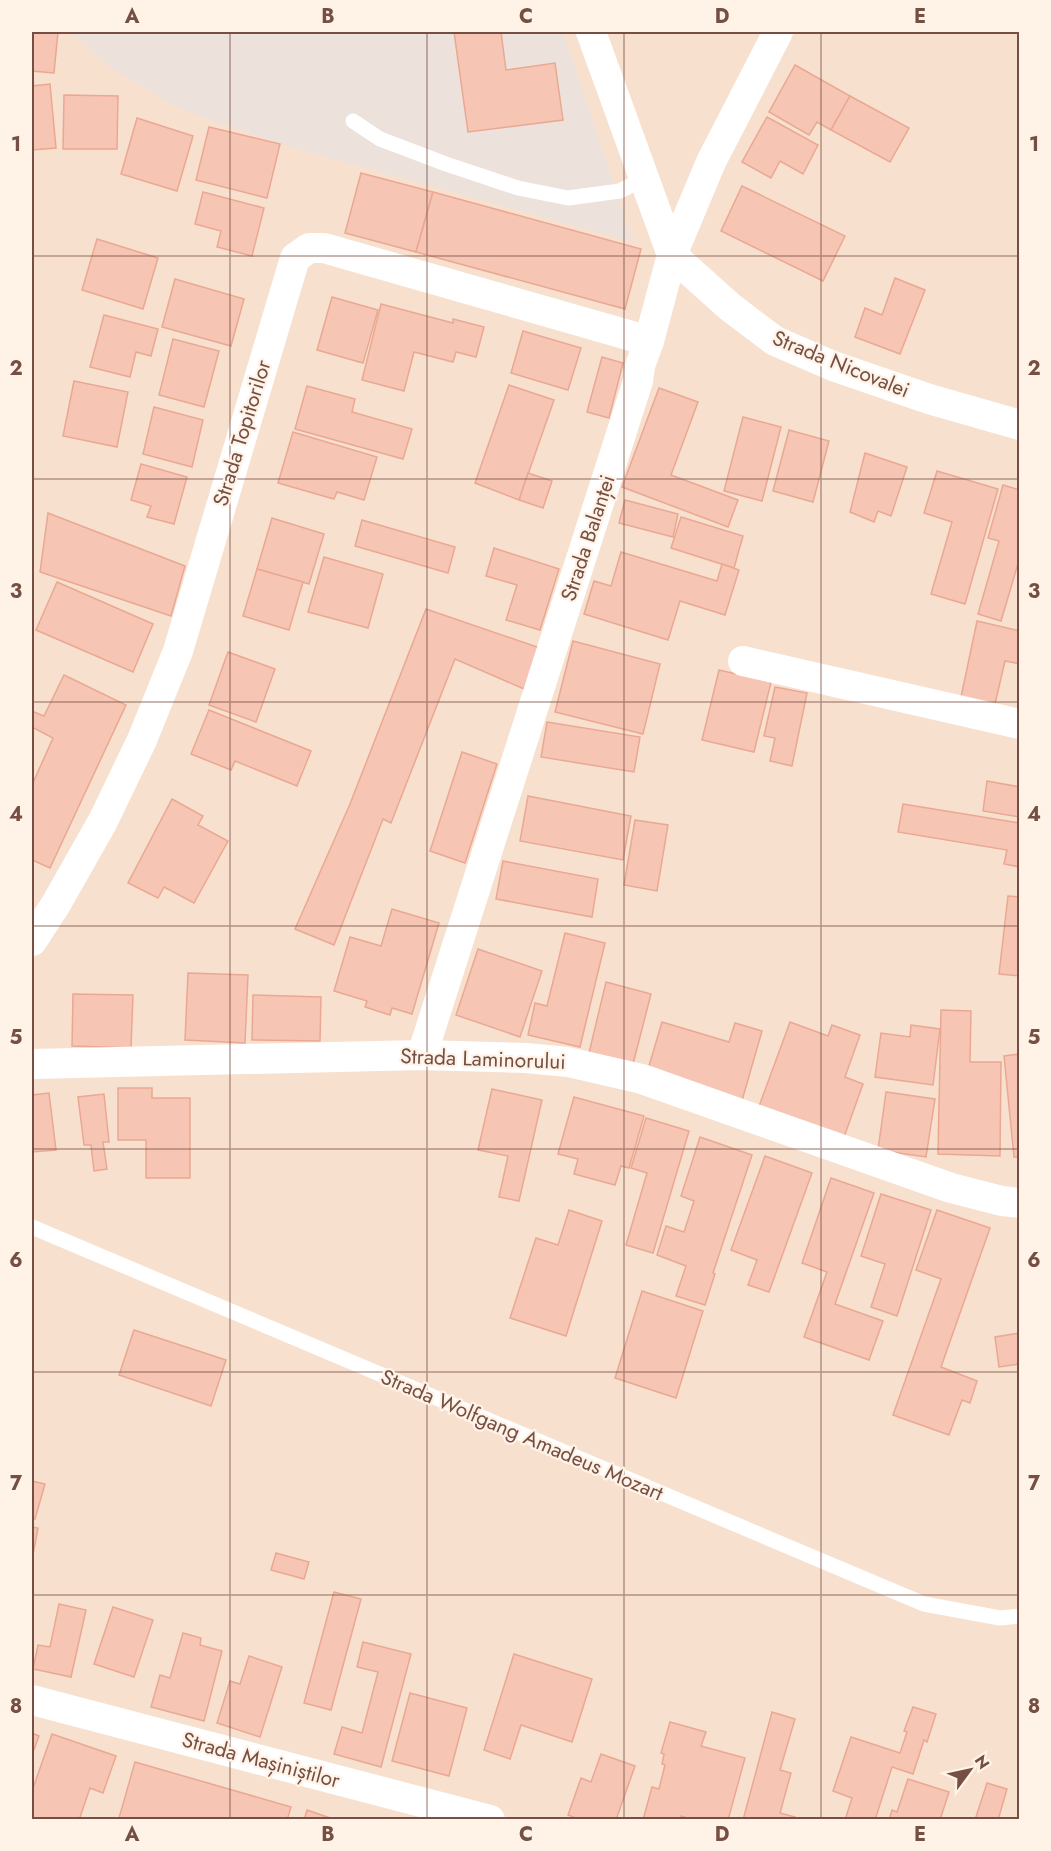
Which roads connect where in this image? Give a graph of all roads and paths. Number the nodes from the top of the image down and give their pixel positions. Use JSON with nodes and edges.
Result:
{"nodes":[{"id":1,"x":591,"y":32,"type":"edge"},
{"id":2,"x":778,"y":32,"type":"edge"},
{"id":3,"x":353,"y":121,"type":"dead end"},
{"id":4,"x":645,"y":178,"type":"junction"},
{"id":5,"x":672,"y":255,"type":"junction"},
{"id":6,"x":649,"y":341,"type":"junction"},
{"id":7,"x":1020,"y":424,"type":"edge"},
{"id":8,"x":743,"y":662,"type":"dead end"},
{"id":9,"x":1020,"y":724,"type":"edge"},
{"id":10,"x":32,"y":941,"type":"edge"},
{"id":11,"x":422,"y":1054,"type":"junction"},
{"id":12,"x":32,"y":1064,"type":"edge"},
{"id":13,"x":1020,"y":1203,"type":"edge"},
{"id":14,"x":32,"y":1227,"type":"edge"},
{"id":15,"x":1020,"y":1616,"type":"edge"},
{"id":16,"x":32,"y":1700,"type":"edge"},
{"id":17,"x":490,"y":1820,"type":"edge"}],
"edges":[{"from":1,"to":4,"type":"street","name":"Strada Nicovalei"},
{"from":2,"to":5,"type":"street","name":"Strada Balanței"},
{"from":3,"to":4,"type":"lane"},
{"from":4,"to":5,"type":"street","name":"Strada Nicovalei"},
{"from":5,"to":6,"type":"street","name":"Strada Balanței"},
{"from":5,"to":7,"type":"street","name":"Strada Nicovalei"},
{"from":6,"to":10,"type":"street","name":"Strada Topitorilor"},
{"from":6,"to":11,"type":"street","name":"Strada Balanței"},
{"from":8,"to":9,"type":"street"},
{"from":11,"to":12,"type":"street","name":"Strada Laminorului"},
{"from":11,"to":13,"type":"street","name":"Strada Laminorului"},
{"from":14,"to":15,"type":"lane","name":"Strada Wolfgang Amadeus Mozart"},
{"from":16,"to":17,"type":"street","name":"Strada Mașiniștilor"}]}
